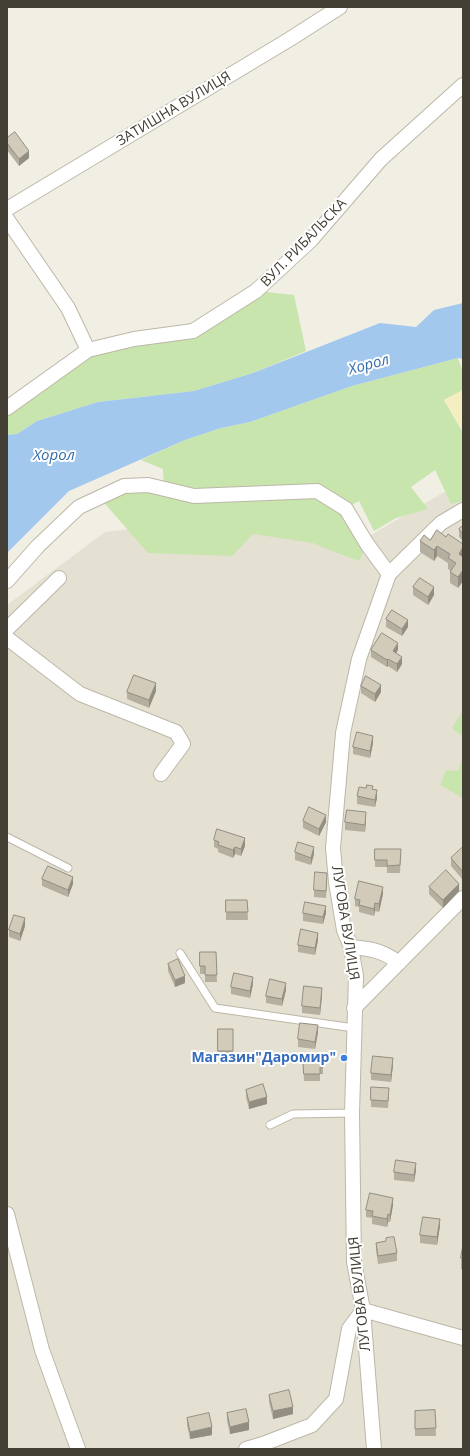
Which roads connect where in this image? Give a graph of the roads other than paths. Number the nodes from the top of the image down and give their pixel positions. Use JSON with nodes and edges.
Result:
{"nodes":[{"id":1,"x":340,"y":7,"type":"edge"},
{"id":2,"x":463,"y":85,"type":"edge"},
{"id":3,"x":7,"y":209,"type":"edge"},
{"id":4,"x":7,"y":219,"type":"edge"},
{"id":5,"x":88,"y":350,"type":"junction"},
{"id":6,"x":7,"y":408,"type":"edge"},
{"id":7,"x":463,"y":510,"type":"edge"},
{"id":8,"x":389,"y":574,"type":"junction"},
{"id":9,"x":59,"y":578,"type":"dead end"},
{"id":10,"x":7,"y":581,"type":"edge"},
{"id":11,"x":7,"y":629,"type":"edge"},
{"id":12,"x":7,"y":638,"type":"edge"},
{"id":13,"x":161,"y":774,"type":"dead end"},
{"id":14,"x":7,"y":837,"type":"edge"},
{"id":15,"x":68,"y":868,"type":"dead end"},
{"id":16,"x":463,"y":898,"type":"edge"},
{"id":17,"x":351,"y":947,"type":"junction"},
{"id":18,"x":180,"y":953,"type":"dead end"},
{"id":19,"x":399,"y":963,"type":"junction"},
{"id":20,"x":354,"y":1008,"type":"junction"},
{"id":21,"x":354,"y":1028,"type":"junction"},
{"id":22,"x":352,"y":1113,"type":"junction"},
{"id":23,"x":270,"y":1125,"type":"dead end"},
{"id":24,"x":7,"y":1214,"type":"edge"},
{"id":25,"x":363,"y":1310,"type":"junction"},
{"id":26,"x":463,"y":1338,"type":"edge"},
{"id":27,"x":78,"y":1449,"type":"edge"},
{"id":28,"x":246,"y":1449,"type":"edge"},
{"id":29,"x":374,"y":1449,"type":"edge"}],
"edges":[{"from":1,"to":3,"type":"street","name":"ЗАТИШНА ВУЛИЦЯ"},
{"from":2,"to":5,"type":"street","name":"ВУЛ. РИБАЛЬСКА"},
{"from":4,"to":5,"type":"street"},
{"from":5,"to":6,"type":"street"},
{"from":7,"to":8,"type":"street","name":"ЛУГОВА ВУЛИЦЯ"},
{"from":8,"to":10,"type":"street"},
{"from":8,"to":17,"type":"street","name":"ЛУГОВА ВУЛИЦЯ"},
{"from":9,"to":11,"type":"street"},
{"from":12,"to":13,"type":"street"},
{"from":14,"to":15,"type":"lane"},
{"from":16,"to":19,"type":"street"},
{"from":17,"to":19,"type":"street"},
{"from":17,"to":20,"type":"street","name":"ЛУГОВА ВУЛИЦЯ"},
{"from":18,"to":21,"type":"lane"},
{"from":19,"to":20,"type":"street"},
{"from":20,"to":21,"type":"street","name":"ЛУГОВА ВУЛИЦЯ"},
{"from":21,"to":22,"type":"street","name":"ЛУГОВА ВУЛИЦЯ"},
{"from":22,"to":23,"type":"lane"},
{"from":22,"to":25,"type":"street","name":"ЛУГОВА ВУЛИЦЯ"},
{"from":24,"to":27,"type":"street"},
{"from":25,"to":26,"type":"street"},
{"from":25,"to":28,"type":"street"},
{"from":25,"to":29,"type":"street","name":"ЛУГОВА ВУЛИЦЯ"}]}
